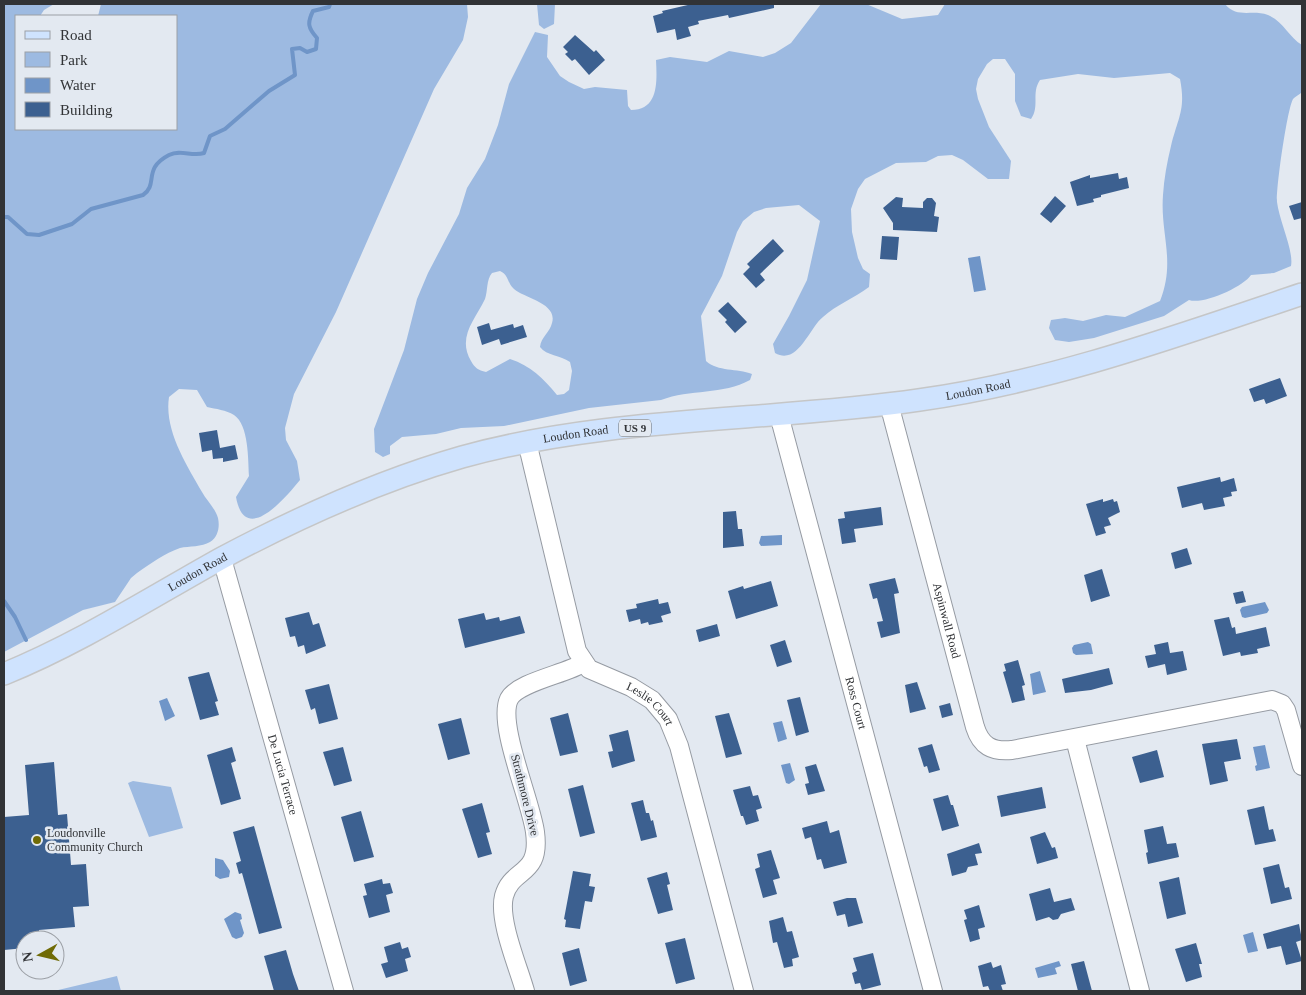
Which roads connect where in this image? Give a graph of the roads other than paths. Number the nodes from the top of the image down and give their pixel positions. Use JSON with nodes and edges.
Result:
{"nodes":[{"id":1,"x":1302,"y":294,"type":"edge"},
{"id":2,"x":889,"y":404,"type":"junction"},
{"id":3,"x":779,"y":414,"type":"junction"},
{"id":4,"x":527,"y":442,"type":"junction"},
{"id":5,"x":222,"y":559,"type":"junction"},
{"id":6,"x":583,"y":663,"type":"junction"},
{"id":7,"x":4,"y":674,"type":"edge"},
{"id":8,"x":1075,"y":739,"type":"junction"},
{"id":9,"x":1302,"y":766,"type":"edge"},
{"id":10,"x":344,"y":991,"type":"edge"},
{"id":11,"x":525,"y":991,"type":"edge"},
{"id":12,"x":744,"y":991,"type":"edge"},
{"id":13,"x":933,"y":991,"type":"edge"},
{"id":14,"x":1140,"y":991,"type":"edge"}],
"edges":[{"from":1,"to":2,"type":"main road","name":"Loudon Road","number":"US 9"},
{"from":2,"to":3,"type":"main road","name":"Loudon Road","number":"US 9"},
{"from":2,"to":8,"type":"street","name":"Aspinwall Road"},
{"from":3,"to":4,"type":"main road","name":"Loudon Road","number":"US 9"},
{"from":3,"to":13,"type":"street","name":"Ross Court"},
{"from":4,"to":5,"type":"main road","name":"Loudon Road","number":"US 9"},
{"from":4,"to":6,"type":"street"},
{"from":5,"to":7,"type":"main road","name":"Loudon Road","number":"US 9"},
{"from":5,"to":10,"type":"street","name":"De Lucia Terrace"},
{"from":6,"to":11,"type":"street","name":"Strathmore Drive"},
{"from":6,"to":12,"type":"street","name":"Leslie Court"},
{"from":8,"to":9,"type":"street","name":"Aspinwall Road"},
{"from":8,"to":14,"type":"street"}]}
